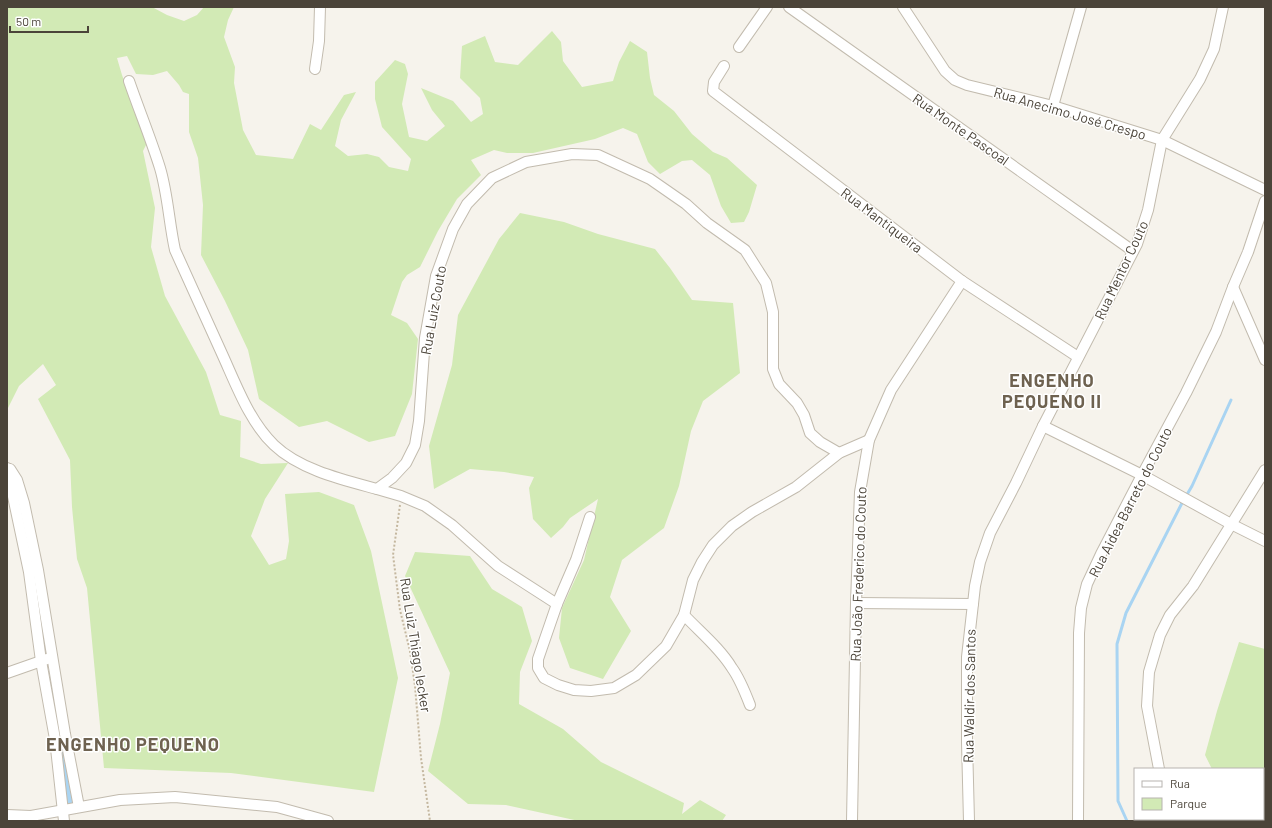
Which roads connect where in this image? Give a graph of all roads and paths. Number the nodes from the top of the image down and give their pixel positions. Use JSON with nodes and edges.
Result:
{"nodes":[{"id":1,"x":320,"y":7,"type":"edge"},
{"id":2,"x":767,"y":7,"type":"edge"},
{"id":3,"x":789,"y":7,"type":"edge"},
{"id":4,"x":904,"y":7,"type":"edge"},
{"id":5,"x":1223,"y":7,"type":"edge"},
{"id":6,"x":1078,"y":10,"type":"edge"},
{"id":7,"x":739,"y":47,"type":"dead end"},
{"id":8,"x":724,"y":66,"type":"dead end"},
{"id":9,"x":315,"y":69,"type":"dead end"},
{"id":10,"x":129,"y":81,"type":"dead end"},
{"id":11,"x":1053,"y":106,"type":"junction"},
{"id":12,"x":1162,"y":140,"type":"junction"},
{"id":13,"x":1265,"y":190,"type":"edge"},
{"id":14,"x":1265,"y":201,"type":"edge"},
{"id":15,"x":1133,"y":251,"type":"junction"},
{"id":16,"x":962,"y":280,"type":"junction"},
{"id":17,"x":1233,"y":287,"type":"junction"},
{"id":18,"x":1078,"y":357,"type":"junction"},
{"id":19,"x":1265,"y":360,"type":"edge"},
{"id":20,"x":1043,"y":426,"type":"junction"},
{"id":21,"x":869,"y":440,"type":"junction"},
{"id":22,"x":839,"y":453,"type":"junction"},
{"id":23,"x":7,"y":464,"type":"edge"},
{"id":24,"x":7,"y":468,"type":"edge"},
{"id":25,"x":1265,"y":470,"type":"edge"},
{"id":26,"x":1142,"y":475,"type":"junction"},
{"id":27,"x":1016,"y":483,"type":"joint"},
{"id":28,"x":377,"y":490,"type":"junction"},
{"id":29,"x":401,"y":496,"type":"junction"},
{"id":30,"x":590,"y":517,"type":"dead end"},
{"id":31,"x":1231,"y":524,"type":"junction"},
{"id":32,"x":1265,"y":541,"type":"edge"},
{"id":33,"x":34,"y":571,"type":"junction"},
{"id":34,"x":856,"y":603,"type":"junction"},
{"id":35,"x":557,"y":604,"type":"junction"},
{"id":36,"x":973,"y":604,"type":"junction"},
{"id":37,"x":684,"y":615,"type":"junction"},
{"id":38,"x":53,"y":658,"type":"junction"},
{"id":39,"x":41,"y":660,"type":"junction"},
{"id":40,"x":7,"y":673,"type":"edge"},
{"id":41,"x":750,"y":705,"type":"dead end"},
{"id":42,"x":1158,"y":768,"type":"edge"},
{"id":43,"x":79,"y":807,"type":"junction"},
{"id":44,"x":62,"y":811,"type":"junction"},
{"id":45,"x":7,"y":815,"type":"edge"},
{"id":46,"x":64,"y":821,"type":"edge"},
{"id":47,"x":328,"y":821,"type":"edge"},
{"id":48,"x":430,"y":821,"type":"edge"},
{"id":49,"x":852,"y":821,"type":"edge"},
{"id":50,"x":969,"y":821,"type":"edge"},
{"id":51,"x":1078,"y":821,"type":"edge"}],
"edges":[{"from":1,"to":9,"type":"street"},
{"from":2,"to":7,"type":"street"},
{"from":3,"to":15,"type":"street","name":"Rua Monte Pascoal"},
{"from":4,"to":11,"type":"street","name":"Rua Anecimo José Crespo"},
{"from":5,"to":12,"type":"street","name":"Rua Mentor Couto"},
{"from":6,"to":11,"type":"street"},
{"from":8,"to":16,"type":"street","name":"Rua Mantiqueira"},
{"from":10,"to":28,"type":"street"},
{"from":11,"to":12,"type":"street","name":"Rua Anecimo José Crespo"},
{"from":12,"to":13,"type":"street","name":"Rua Anecimo José Crespo"},
{"from":12,"to":15,"type":"street","name":"Rua Mentor Couto"},
{"from":14,"to":17,"type":"street","name":"Rua Aidea Barreto do Couto"},
{"from":15,"to":18,"type":"street","name":"Rua Mentor Couto"},
{"from":16,"to":18,"type":"street","name":"Rua Mantiqueira"},
{"from":16,"to":21,"type":"street","name":"Rua João Frederico do Couto"},
{"from":17,"to":19,"type":"street"},
{"from":17,"to":26,"type":"street","name":"Rua Aidea Barreto do Couto"},
{"from":18,"to":20,"type":"street","name":"Rua Mentor Couto"},
{"from":20,"to":26,"type":"street"},
{"from":20,"to":27,"type":"street","name":"Rua Mentor Couto"},
{"from":21,"to":22,"type":"street"},
{"from":21,"to":34,"type":"street","name":"Rua João Frederico do Couto"},
{"from":22,"to":28,"type":"street","name":"Rua Luiz Couto"},
{"from":22,"to":37,"type":"street"},
{"from":23,"to":33,"type":"street"},
{"from":24,"to":33,"type":"street"},
{"from":25,"to":31,"type":"street"},
{"from":26,"to":31,"type":"street"},
{"from":26,"to":51,"type":"street","name":"Rua Aidea Barreto do Couto"},
{"from":27,"to":36,"type":"street","name":"Rua Waldir dos Santos"},
{"from":28,"to":29,"type":"street"},
{"from":29,"to":35,"type":"street"},
{"from":29,"to":48,"type":"path","name":"Rua Luiz Thiago Iecker"},
{"from":30,"to":35,"type":"street"},
{"from":31,"to":32,"type":"street"},
{"from":31,"to":42,"type":"street"},
{"from":33,"to":38,"type":"street"},
{"from":33,"to":39,"type":"street"},
{"from":34,"to":36,"type":"street"},
{"from":34,"to":49,"type":"street","name":"Rua João Frederico do Couto"},
{"from":35,"to":37,"type":"street"},
{"from":36,"to":50,"type":"street","name":"Rua Waldir dos Santos"},
{"from":37,"to":41,"type":"street"},
{"from":38,"to":39,"type":"street"},
{"from":38,"to":43,"type":"street"},
{"from":39,"to":40,"type":"street"},
{"from":39,"to":44,"type":"street"},
{"from":43,"to":44,"type":"street"},
{"from":43,"to":47,"type":"street"},
{"from":44,"to":45,"type":"street"},
{"from":44,"to":46,"type":"street"}]}
